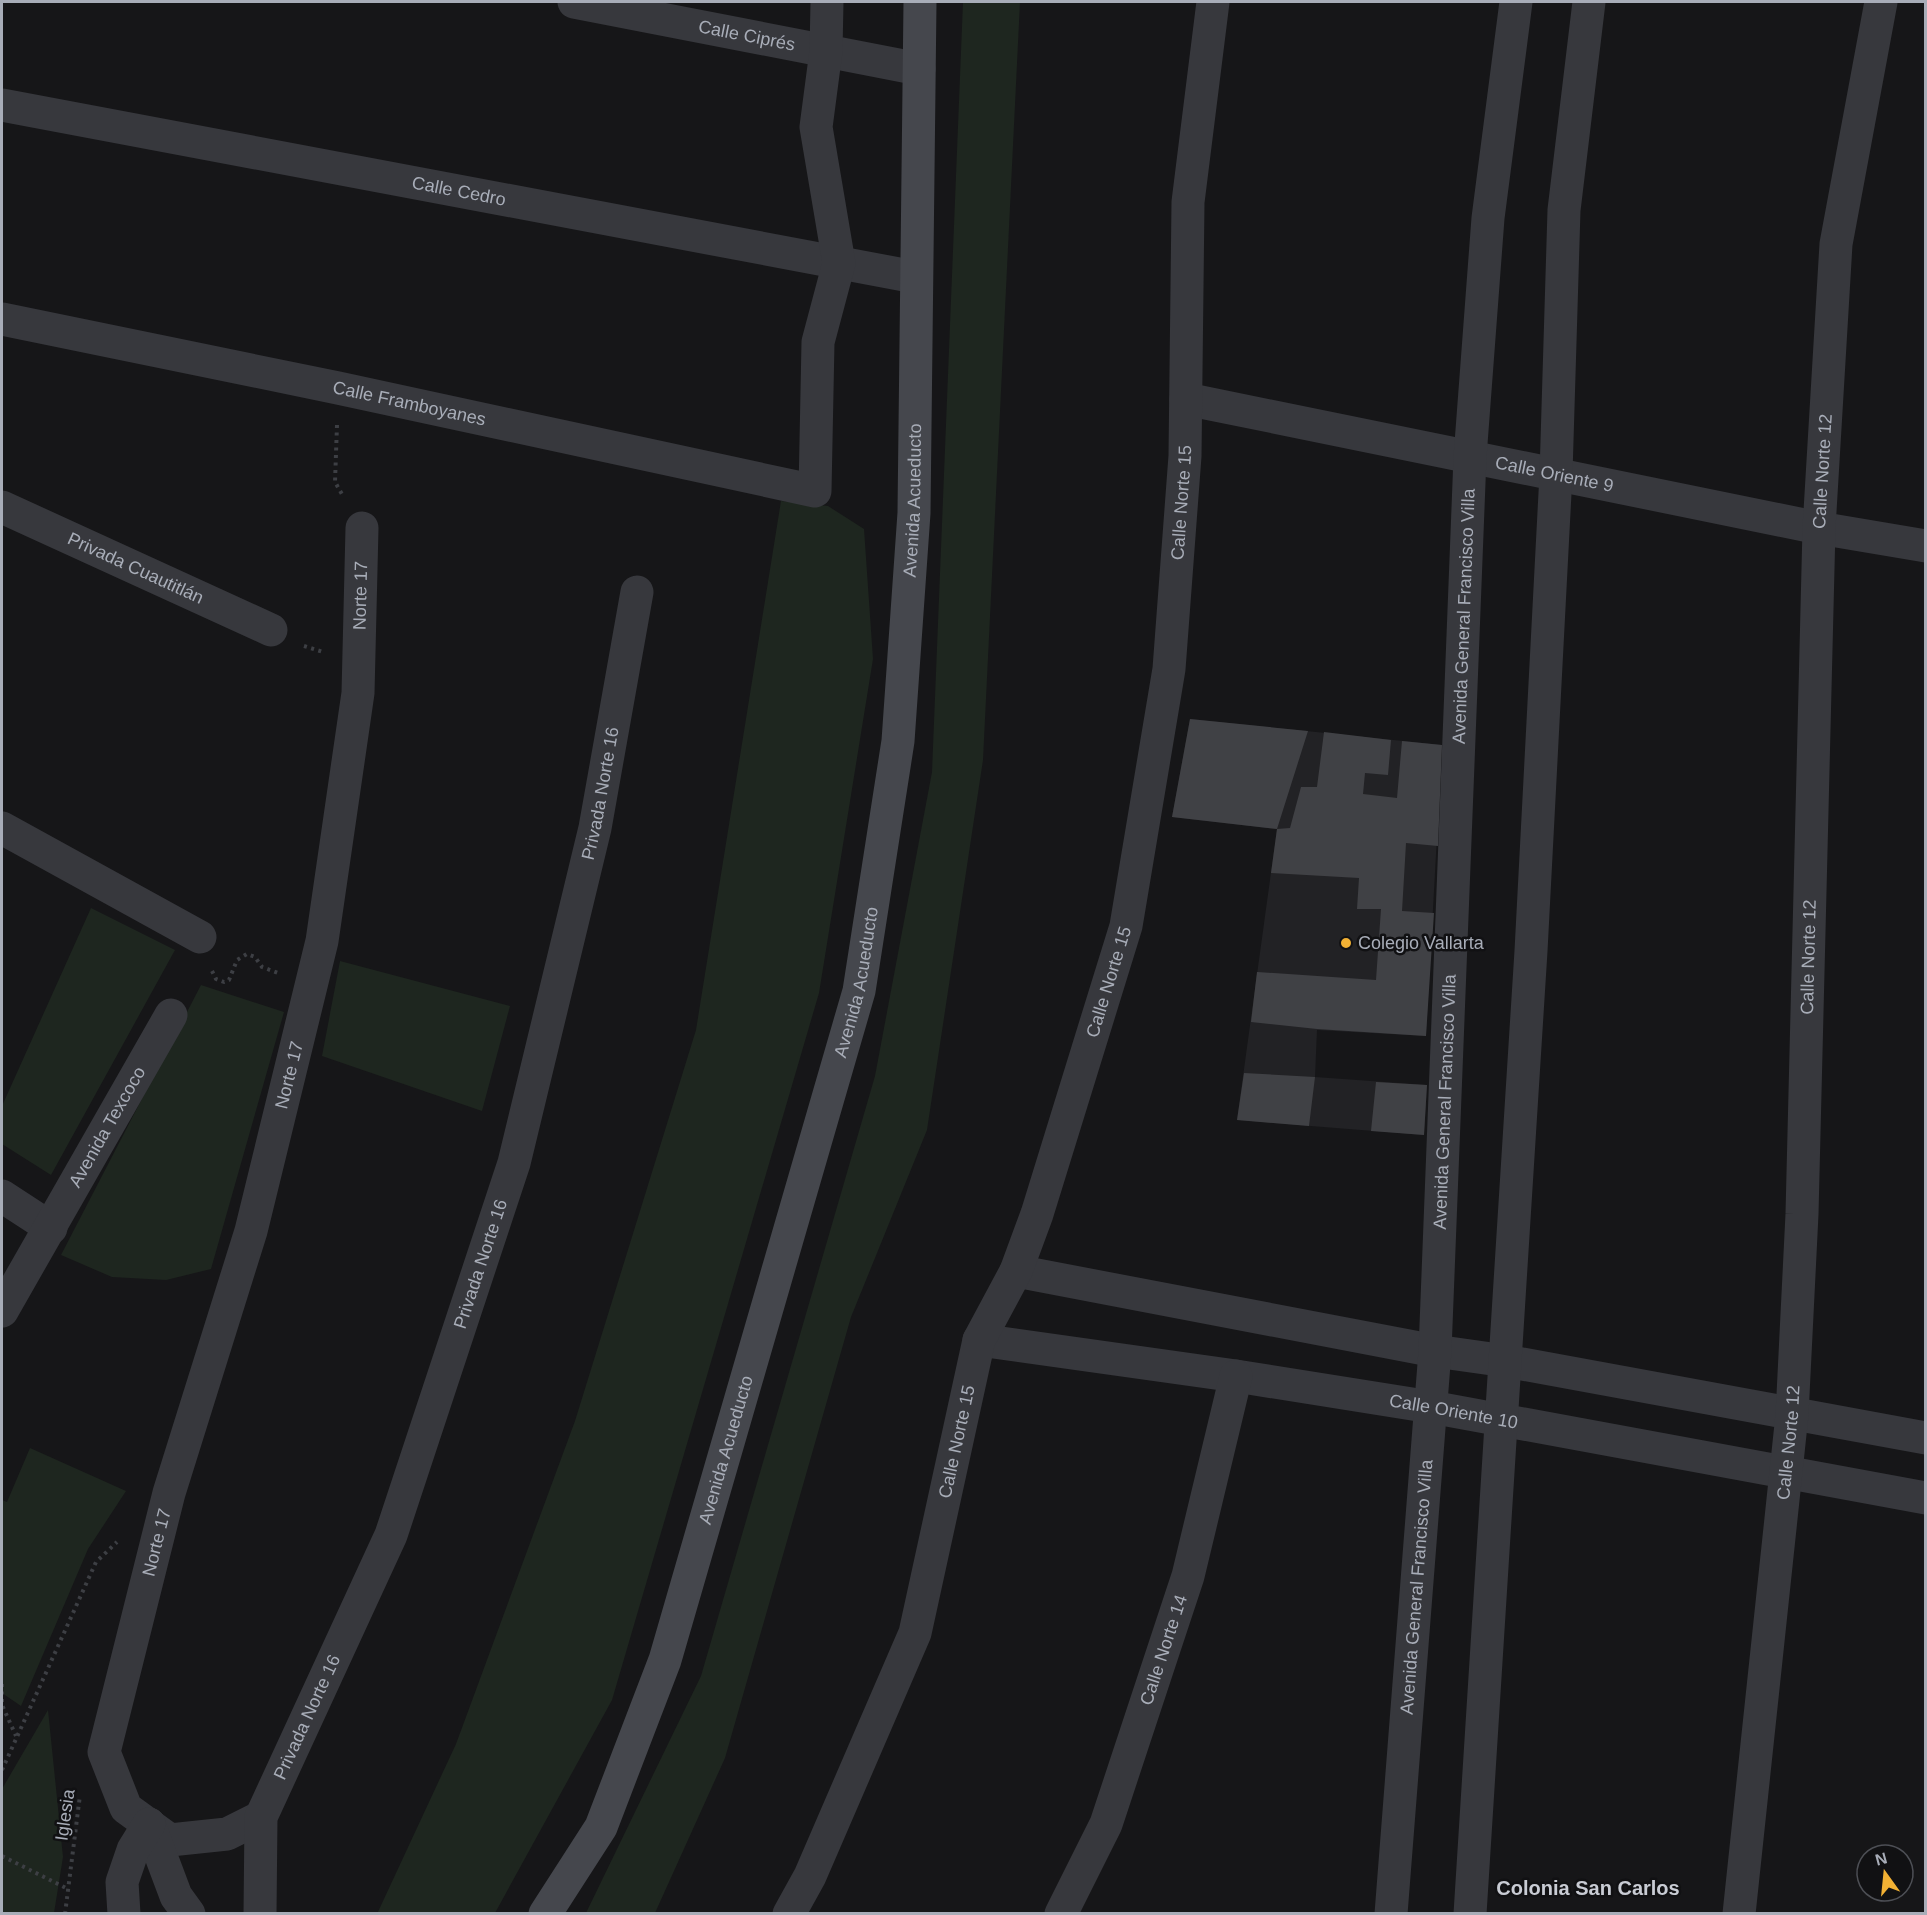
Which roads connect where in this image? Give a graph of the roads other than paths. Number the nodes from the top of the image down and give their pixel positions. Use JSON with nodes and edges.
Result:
{"nodes":[{"id":1,"x":574,"y":2,"type":"edge"},
{"id":2,"x":827,"y":2,"type":"edge"},
{"id":3,"x":920,"y":2,"type":"edge"},
{"id":4,"x":1213,"y":2,"type":"edge"},
{"id":5,"x":1516,"y":2,"type":"edge"},
{"id":6,"x":1589,"y":2,"type":"edge"},
{"id":7,"x":1881,"y":2,"type":"edge"},
{"id":8,"x":826,"y":51,"type":"junction"},
{"id":9,"x":919,"y":69,"type":"junction"},
{"id":10,"x":2,"y":105,"type":"edge"},
{"id":11,"x":839,"y":263,"type":"junction"},
{"id":12,"x":915,"y":277,"type":"junction"},
{"id":13,"x":2,"y":319,"type":"edge"},
{"id":14,"x":1186,"y":399,"type":"junction"},
{"id":15,"x":1470,"y":457,"type":"junction"},
{"id":16,"x":1556,"y":474,"type":"junction"},
{"id":17,"x":2,"y":507,"type":"edge"},
{"id":18,"x":362,"y":528,"type":"road end"},
{"id":19,"x":1819,"y":528,"type":"junction"},
{"id":20,"x":1926,"y":546,"type":"edge"},
{"id":21,"x":637,"y":592,"type":"dead end"},
{"id":22,"x":271,"y":630,"type":"road end"},
{"id":23,"x":2,"y":828,"type":"edge"},
{"id":24,"x":200,"y":937,"type":"road end"},
{"id":25,"x":171,"y":1015,"type":"dead end"},
{"id":26,"x":2,"y":1196,"type":"edge"},
{"id":27,"x":51,"y":1228,"type":"junction"},
{"id":28,"x":1016,"y":1271,"type":"junction"},
{"id":29,"x":2,"y":1311,"type":"edge"},
{"id":30,"x":979,"y":1340,"type":"junction"},
{"id":31,"x":1435,"y":1352,"type":"junction"},
{"id":32,"x":1506,"y":1361,"type":"junction"},
{"id":33,"x":1236,"y":1376,"type":"junction"},
{"id":34,"x":1431,"y":1407,"type":"junction"},
{"id":35,"x":1792,"y":1415,"type":"junction"},
{"id":36,"x":1501,"y":1420,"type":"junction"},
{"id":37,"x":1926,"y":1438,"type":"edge"},
{"id":38,"x":1786,"y":1473,"type":"junction"},
{"id":39,"x":1926,"y":1498,"type":"edge"},
{"id":40,"x":261,"y":1817,"type":"junction"},
{"id":41,"x":149,"y":1824,"type":"junction"},
{"id":42,"x":226,"y":1834,"type":"junction"},
{"id":43,"x":261,"y":1849,"type":"junction"},
{"id":44,"x":124,"y":1914,"type":"edge"},
{"id":45,"x":189,"y":1914,"type":"edge"},
{"id":46,"x":260,"y":1914,"type":"edge"},
{"id":47,"x":545,"y":1914,"type":"edge"},
{"id":48,"x":789,"y":1914,"type":"edge"},
{"id":49,"x":1061,"y":1914,"type":"edge"},
{"id":50,"x":1391,"y":1914,"type":"edge"},
{"id":51,"x":1470,"y":1914,"type":"edge"},
{"id":52,"x":1739,"y":1914,"type":"edge"}],
"edges":[{"from":1,"to":8,"type":"street","name":"Calle Ciprés"},
{"from":2,"to":8,"type":"street"},
{"from":3,"to":9,"type":"street","name":"Avenida Acueducto"},
{"from":4,"to":14,"type":"street","name":"Calle Norte 15"},
{"from":5,"to":15,"type":"street","name":"Avenida General Francisco Villa"},
{"from":6,"to":16,"type":"street"},
{"from":7,"to":19,"type":"street","name":"Calle Norte 12"},
{"from":8,"to":9,"type":"street","name":"Calle Ciprés"},
{"from":8,"to":11,"type":"street"},
{"from":9,"to":12,"type":"street","name":"Avenida Acueducto"},
{"from":10,"to":11,"type":"street","name":"Calle Cedro"},
{"from":11,"to":12,"type":"street","name":"Calle Cedro"},
{"from":11,"to":13,"type":"street","name":"Calle Framboyanes"},
{"from":12,"to":47,"type":"street","name":"Avenida Acueducto"},
{"from":14,"to":15,"type":"street","name":"Calle Oriente 9"},
{"from":14,"to":28,"type":"street","name":"Calle Norte 15"},
{"from":15,"to":16,"type":"street","name":"Calle Oriente 9"},
{"from":15,"to":31,"type":"street","name":"Avenida General Francisco Villa"},
{"from":16,"to":19,"type":"street","name":"Calle Oriente 9"},
{"from":16,"to":32,"type":"street"},
{"from":17,"to":22,"type":"street","name":"Privada Cuautitlán"},
{"from":18,"to":41,"type":"street","name":"Norte 17"},
{"from":19,"to":20,"type":"street","name":"Calle Oriente 9"},
{"from":19,"to":35,"type":"street","name":"Calle Norte 12"},
{"from":21,"to":40,"type":"street","name":"Privada Norte 16"},
{"from":23,"to":24,"type":"street"},
{"from":25,"to":27,"type":"street","name":"Avenida Texcoco"},
{"from":26,"to":27,"type":"street"},
{"from":27,"to":29,"type":"street","name":"Avenida Texcoco"},
{"from":28,"to":30,"type":"street","name":"Calle Norte 15"},
{"from":28,"to":31,"type":"street"},
{"from":30,"to":33,"type":"street","name":"Calle Oriente 10"},
{"from":30,"to":48,"type":"street","name":"Calle Norte 15"},
{"from":31,"to":32,"type":"street"},
{"from":31,"to":34,"type":"street","name":"Avenida General Francisco Villa"},
{"from":32,"to":35,"type":"street"},
{"from":32,"to":36,"type":"street"},
{"from":33,"to":34,"type":"street","name":"Calle Oriente 10"},
{"from":33,"to":49,"type":"street","name":"Calle Norte 14"},
{"from":34,"to":36,"type":"street","name":"Calle Oriente 10"},
{"from":34,"to":50,"type":"street","name":"Avenida General Francisco Villa"},
{"from":35,"to":37,"type":"street"},
{"from":35,"to":38,"type":"street","name":"Calle Norte 12"},
{"from":36,"to":38,"type":"street","name":"Calle Oriente 10"},
{"from":36,"to":51,"type":"street"},
{"from":38,"to":39,"type":"street","name":"Calle Oriente 10"},
{"from":38,"to":52,"type":"street","name":"Calle Norte 12"},
{"from":40,"to":42,"type":"street"},
{"from":40,"to":43,"type":"street","name":"Privada Norte 16"},
{"from":41,"to":42,"type":"street"},
{"from":41,"to":44,"type":"street"},
{"from":41,"to":45,"type":"street"},
{"from":42,"to":43,"type":"street"},
{"from":43,"to":46,"type":"street","name":"Privada Norte 16"}]}
